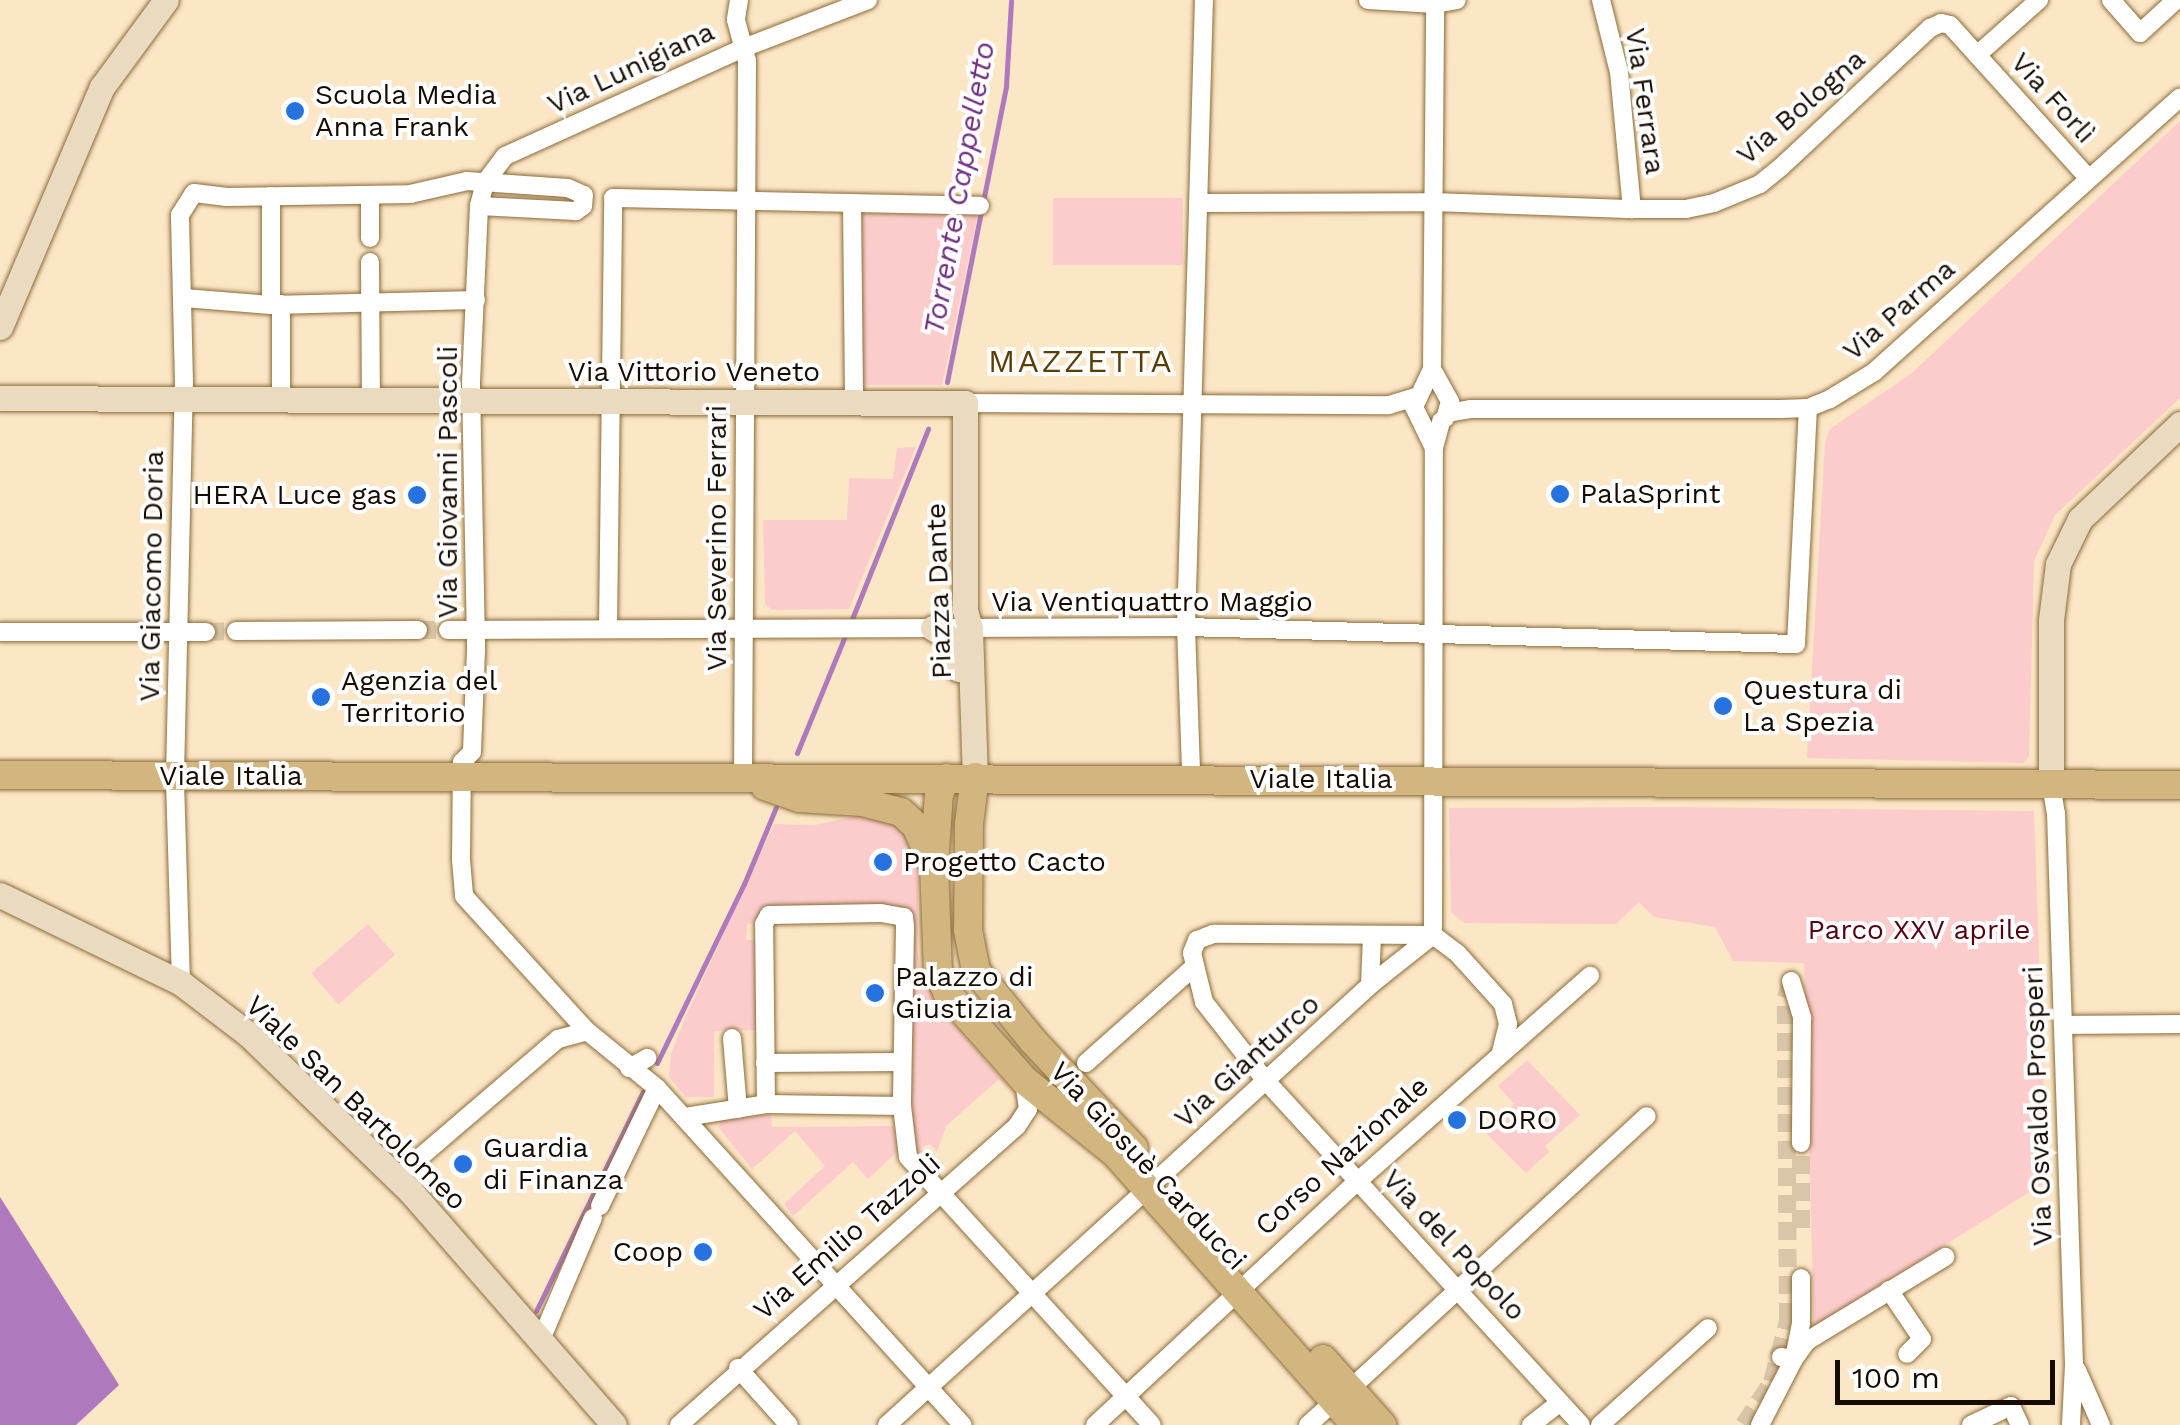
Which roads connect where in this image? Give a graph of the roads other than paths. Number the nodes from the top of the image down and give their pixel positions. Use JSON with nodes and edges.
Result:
{"nodes":[{"id":1,"x":166,"y":0,"type":"edge"},
{"id":2,"x":189,"y":0,"type":"edge"},
{"id":3,"x":738,"y":0,"type":"edge"},
{"id":4,"x":868,"y":0,"type":"edge"},
{"id":5,"x":1204,"y":0,"type":"edge"},
{"id":6,"x":1368,"y":0,"type":"edge"},
{"id":7,"x":1457,"y":0,"type":"edge"},
{"id":8,"x":1601,"y":0,"type":"edge"},
{"id":9,"x":2038,"y":0,"type":"edge"},
{"id":10,"x":2111,"y":0,"type":"edge"},
{"id":11,"x":2176,"y":0,"type":"edge"},
{"id":12,"x":1435,"y":4,"type":"junction"},
{"id":13,"x":134,"y":39,"type":"junction"},
{"id":14,"x":740,"y":49,"type":"junction"},
{"id":15,"x":1977,"y":55,"type":"junction"},
{"id":16,"x":2180,"y":97,"type":"edge"},
{"id":17,"x":2089,"y":179,"type":"junction"},
{"id":18,"x":484,"y":183,"type":"junction"},
{"id":19,"x":370,"y":195,"type":"junction"},
{"id":20,"x":271,"y":196,"type":"junction"},
{"id":21,"x":1432,"y":202,"type":"junction"},
{"id":22,"x":745,"y":203,"type":"junction"},
{"id":23,"x":1198,"y":203,"type":"junction"},
{"id":24,"x":852,"y":204,"type":"junction"},
{"id":25,"x":480,"y":206,"type":"junction"},
{"id":26,"x":980,"y":206,"type":"dead end"},
{"id":27,"x":1632,"y":209,"type":"junction"},
{"id":28,"x":370,"y":238,"type":"dead end"},
{"id":29,"x":370,"y":262,"type":"dead end"},
{"id":30,"x":184,"y":298,"type":"junction"},
{"id":31,"x":476,"y":300,"type":"junction"},
{"id":32,"x":370,"y":302,"type":"junction"},
{"id":33,"x":276,"y":304,"type":"junction"},
{"id":34,"x":0,"y":327,"type":"edge"},
{"id":35,"x":0,"y":398,"type":"edge"},
{"id":36,"x":183,"y":400,"type":"junction"},
{"id":37,"x":281,"y":401,"type":"junction"},
{"id":38,"x":371,"y":401,"type":"junction"},
{"id":39,"x":472,"y":401,"type":"junction"},
{"id":40,"x":612,"y":402,"type":"junction"},
{"id":41,"x":743,"y":402,"type":"junction"},
{"id":42,"x":854,"y":402,"type":"junction"},
{"id":43,"x":966,"y":404,"type":"junction"},
{"id":44,"x":1432,"y":405,"type":"junction"},
{"id":45,"x":1194,"y":406,"type":"junction"},
{"id":46,"x":1808,"y":408,"type":"junction"},
{"id":47,"x":2180,"y":424,"type":"edge"},
{"id":48,"x":745,"y":626,"type":"junction"},
{"id":49,"x":1186,"y":627,"type":"junction"},
{"id":50,"x":608,"y":628,"type":"junction"},
{"id":51,"x":933,"y":628,"type":"junction"},
{"id":52,"x":970,"y":629,"type":"junction"},
{"id":53,"x":418,"y":630,"type":"tunnel mouth"},
{"id":54,"x":448,"y":630,"type":"tunnel mouth"},
{"id":55,"x":477,"y":630,"type":"junction"},
{"id":56,"x":244,"y":631,"type":"tunnel mouth"},
{"id":57,"x":0,"y":632,"type":"edge"},
{"id":58,"x":178,"y":632,"type":"junction"},
{"id":59,"x":206,"y":632,"type":"tunnel mouth"},
{"id":60,"x":1434,"y":632,"type":"junction"},
{"id":61,"x":1191,"y":770,"type":"dead end"},
{"id":62,"x":0,"y":775,"type":"edge"},
{"id":63,"x":175,"y":776,"type":"junction"},
{"id":64,"x":960,"y":777,"type":"junction"},
{"id":65,"x":462,"y":778,"type":"junction"},
{"id":66,"x":1023,"y":778,"type":"junction"},
{"id":67,"x":750,"y":779,"type":"junction"},
{"id":68,"x":1430,"y":780,"type":"junction"},
{"id":69,"x":2051,"y":783,"type":"junction"},
{"id":70,"x":2180,"y":785,"type":"edge"},
{"id":71,"x":969,"y":824,"type":"junction"},
{"id":72,"x":934,"y":864,"type":"junction"},
{"id":73,"x":0,"y":895,"type":"edge"},
{"id":74,"x":1372,"y":934,"type":"junction"},
{"id":75,"x":1432,"y":935,"type":"junction"},
{"id":76,"x":1193,"y":959,"type":"junction"},
{"id":77,"x":1590,"y":976,"type":"dead end"},
{"id":78,"x":1791,"y":981,"type":"dead end"},
{"id":79,"x":181,"y":984,"type":"junction"},
{"id":80,"x":1370,"y":984,"type":"junction"},
{"id":81,"x":2180,"y":1024,"type":"edge"},
{"id":82,"x":2063,"y":1025,"type":"junction"},
{"id":83,"x":587,"y":1031,"type":"junction"},
{"id":84,"x":732,"y":1038,"type":"dead end"},
{"id":85,"x":1501,"y":1052,"type":"junction"},
{"id":86,"x":647,"y":1058,"type":"dead end"},
{"id":87,"x":902,"y":1062,"type":"junction"},
{"id":88,"x":1086,"y":1062,"type":"dead end"},
{"id":89,"x":765,"y":1063,"type":"junction"},
{"id":90,"x":629,"y":1068,"type":"junction"},
{"id":91,"x":1024,"y":1080,"type":"junction"},
{"id":92,"x":1266,"y":1082,"type":"junction"},
{"id":93,"x":658,"y":1088,"type":"junction"},
{"id":94,"x":766,"y":1104,"type":"junction"},
{"id":95,"x":902,"y":1106,"type":"junction"},
{"id":96,"x":738,"y":1108,"type":"junction"},
{"id":97,"x":1648,"y":1116,"type":"dead end"},
{"id":98,"x":685,"y":1118,"type":"junction"},
{"id":99,"x":1802,"y":1144,"type":"tunnel mouth"},
{"id":100,"x":396,"y":1177,"type":"junction"},
{"id":101,"x":1358,"y":1182,"type":"junction"},
{"id":102,"x":1154,"y":1183,"type":"junction"},
{"id":103,"x":940,"y":1193,"type":"junction"},
{"id":104,"x":1946,"y":1257,"type":"dead end"},
{"id":105,"x":1801,"y":1278,"type":"dead end"},
{"id":106,"x":836,"y":1282,"type":"junction"},
{"id":107,"x":1245,"y":1286,"type":"junction"},
{"id":108,"x":1889,"y":1290,"type":"junction"},
{"id":109,"x":1458,"y":1291,"type":"junction"},
{"id":110,"x":1034,"y":1292,"type":"junction"},
{"id":111,"x":1708,"y":1328,"type":"dead end"},
{"id":112,"x":540,"y":1342,"type":"junction"},
{"id":113,"x":1908,"y":1354,"type":"dead end"},
{"id":114,"x":1787,"y":1358,"type":"junction"},
{"id":115,"x":2074,"y":1365,"type":"junction"},
{"id":116,"x":738,"y":1368,"type":"junction"},
{"id":117,"x":930,"y":1385,"type":"junction"},
{"id":118,"x":1342,"y":1395,"type":"junction"},
{"id":119,"x":1126,"y":1396,"type":"junction"},
{"id":120,"x":1560,"y":1402,"type":"junction"},
{"id":121,"x":2074,"y":1420,"type":"edge"},
{"id":122,"x":614,"y":1425,"type":"edge"},
{"id":123,"x":679,"y":1425,"type":"edge"},
{"id":124,"x":789,"y":1425,"type":"edge"},
{"id":125,"x":887,"y":1425,"type":"edge"},
{"id":126,"x":963,"y":1425,"type":"edge"},
{"id":127,"x":1095,"y":1425,"type":"edge"},
{"id":128,"x":1152,"y":1425,"type":"edge"},
{"id":129,"x":1308,"y":1425,"type":"edge"},
{"id":130,"x":1356,"y":1425,"type":"edge"},
{"id":131,"x":1382,"y":1425,"type":"edge"},
{"id":132,"x":1531,"y":1425,"type":"edge"},
{"id":133,"x":1581,"y":1425,"type":"edge"},
{"id":134,"x":1600,"y":1425,"type":"edge"},
{"id":135,"x":1760,"y":1425,"type":"edge"},
{"id":136,"x":1971,"y":1425,"type":"edge"},
{"id":137,"x":2020,"y":1425,"type":"edge"},
{"id":138,"x":2101,"y":1425,"type":"edge"}],
"edges":[{"from":1,"to":13,"type":"street"},
{"from":2,"to":13,"type":"street"},
{"from":3,"to":14,"type":"street","name":"Via Severino Ferrari"},
{"from":4,"to":14,"type":"street","name":"Via Lunigiana"},
{"from":5,"to":23,"type":"street"},
{"from":6,"to":12,"type":"street"},
{"from":7,"to":12,"type":"street"},
{"from":8,"to":27,"type":"street","name":"Via Ferrara"},
{"from":9,"to":15,"type":"street"},
{"from":10,"to":11,"type":"street"},
{"from":12,"to":21,"type":"street"},
{"from":13,"to":34,"type":"street"},
{"from":14,"to":18,"type":"street","name":"Via Lunigiana"},
{"from":14,"to":22,"type":"street","name":"Via Severino Ferrari"},
{"from":15,"to":17,"type":"street","name":"Via Forlì"},
{"from":15,"to":27,"type":"street","name":"Via Bologna"},
{"from":16,"to":17,"type":"street","name":"Via Parma"},
{"from":17,"to":46,"type":"street","name":"Via Parma"},
{"from":18,"to":19,"type":"street"},
{"from":18,"to":25,"type":"street","name":"Via Giovanni Pascoli"},
{"from":18,"to":25,"type":"street"},
{"from":19,"to":20,"type":"street"},
{"from":19,"to":28,"type":"street"},
{"from":20,"to":30,"type":"street","name":"Via Giacomo Doria"},
{"from":20,"to":33,"type":"street"},
{"from":21,"to":23,"type":"street","name":"Via Bologna"},
{"from":21,"to":27,"type":"street","name":"Via Bologna"},
{"from":21,"to":44,"type":"street"},
{"from":22,"to":24,"type":"street"},
{"from":22,"to":40,"type":"street"},
{"from":22,"to":41,"type":"street","name":"Via Severino Ferrari"},
{"from":23,"to":45,"type":"street"},
{"from":24,"to":26,"type":"street"},
{"from":24,"to":42,"type":"street"},
{"from":25,"to":31,"type":"street","name":"Via Giovanni Pascoli"},
{"from":29,"to":32,"type":"street"},
{"from":30,"to":33,"type":"street"},
{"from":30,"to":36,"type":"street","name":"Via Giacomo Doria"},
{"from":31,"to":32,"type":"street"},
{"from":31,"to":39,"type":"street","name":"Via Giovanni Pascoli"},
{"from":32,"to":33,"type":"street"},
{"from":32,"to":38,"type":"street"},
{"from":33,"to":37,"type":"street"},
{"from":35,"to":36,"type":"street","name":"Via Vittorio Veneto"},
{"from":36,"to":37,"type":"street","name":"Via Vittorio Veneto"},
{"from":36,"to":58,"type":"street","name":"Via Giacomo Doria"},
{"from":37,"to":38,"type":"street","name":"Via Vittorio Veneto"},
{"from":38,"to":39,"type":"street","name":"Via Vittorio Veneto"},
{"from":39,"to":40,"type":"street","name":"Via Vittorio Veneto"},
{"from":39,"to":55,"type":"street","name":"Via Giovanni Pascoli"},
{"from":40,"to":41,"type":"street","name":"Via Vittorio Veneto"},
{"from":40,"to":50,"type":"street"},
{"from":41,"to":42,"type":"street","name":"Via Vittorio Veneto"},
{"from":41,"to":48,"type":"street","name":"Via Severino Ferrari"},
{"from":42,"to":43,"type":"street","name":"Via Vittorio Veneto"},
{"from":43,"to":45,"type":"street","name":"Via Vittorio Veneto"},
{"from":43,"to":52,"type":"street","name":"Piazza Dante"},
{"from":44,"to":45,"type":"street","name":"Via Vittorio Veneto"},
{"from":44,"to":46,"type":"street","name":"Via Parma"},
{"from":44,"to":60,"type":"street"},
{"from":45,"to":49,"type":"street"},
{"from":46,"to":60,"type":"street","name":"Via Ventiquattro Maggio"},
{"from":47,"to":69,"type":"street"},
{"from":48,"to":50,"type":"street","name":"Via Ventiquattro Maggio"},
{"from":48,"to":51,"type":"street","name":"Via Ventiquattro Maggio"},
{"from":48,"to":67,"type":"street","name":"Via Severino Ferrari"},
{"from":49,"to":52,"type":"street","name":"Via Ventiquattro Maggio"},
{"from":49,"to":60,"type":"street","name":"Via Ventiquattro Maggio"},
{"from":49,"to":61,"type":"street"},
{"from":50,"to":55,"type":"street","name":"Via Ventiquattro Maggio"},
{"from":51,"to":52,"type":"street","name":"Via Ventiquattro Maggio"},
{"from":51,"to":64,"type":"street","name":"Piazza Dante"},
{"from":52,"to":64,"type":"street","name":"Piazza Dante"},
{"from":53,"to":56,"type":"street"},
{"from":54,"to":55,"type":"street","name":"Via Ventiquattro Maggio"},
{"from":55,"to":65,"type":"street","name":"Via Giovanni Pascoli"},
{"from":57,"to":58,"type":"street"},
{"from":58,"to":59,"type":"street"},
{"from":58,"to":63,"type":"street","name":"Via Giacomo Doria"},
{"from":60,"to":68,"type":"street"},
{"from":62,"to":63,"type":"main road","name":"Viale Italia"},
{"from":63,"to":65,"type":"main road","name":"Viale Italia"},
{"from":63,"to":79,"type":"street","name":"Via Giacomo Doria"},
{"from":64,"to":66,"type":"main road","name":"Viale Italia"},
{"from":64,"to":67,"type":"main road","name":"Viale Italia"},
{"from":64,"to":71,"type":"main road","name":"Via Giosuè Carducci"},
{"from":64,"to":72,"type":"main road","name":"Via Giosuè Carducci"},
{"from":65,"to":67,"type":"main road","name":"Viale Italia"},
{"from":65,"to":83,"type":"street"},
{"from":66,"to":68,"type":"main road","name":"Viale Italia"},
{"from":66,"to":71,"type":"main road"},
{"from":67,"to":72,"type":"main road","name":"Via Giosuè Carducci"},
{"from":68,"to":69,"type":"main road","name":"Viale Italia"},
{"from":68,"to":75,"type":"street"},
{"from":69,"to":70,"type":"main road","name":"Viale Italia"},
{"from":69,"to":82,"type":"street","name":"Via Osvaldo Prosperi"},
{"from":71,"to":102,"type":"main road","name":"Via Giosuè Carducci"},
{"from":72,"to":91,"type":"main road","name":"Via Giosuè Carducci"},
{"from":73,"to":79,"type":"street","name":"Viale San Bartolomeo"},
{"from":74,"to":75,"type":"street"},
{"from":74,"to":76,"type":"street"},
{"from":74,"to":80,"type":"street"},
{"from":75,"to":80,"type":"street","name":"Via Gianturco"},
{"from":75,"to":85,"type":"street"},
{"from":76,"to":88,"type":"street"},
{"from":76,"to":92,"type":"street","name":"Via del Popolo"},
{"from":77,"to":85,"type":"street","name":"Corso Nazionale"},
{"from":78,"to":99,"type":"street"},
{"from":79,"to":100,"type":"street","name":"Viale San Bartolomeo"},
{"from":80,"to":92,"type":"street","name":"Via Gianturco"},
{"from":81,"to":82,"type":"street"},
{"from":82,"to":115,"type":"street","name":"Via Osvaldo Prosperi"},
{"from":83,"to":90,"type":"street"},
{"from":83,"to":100,"type":"street"},
{"from":84,"to":96,"type":"street"},
{"from":85,"to":101,"type":"street","name":"Corso Nazionale"},
{"from":86,"to":90,"type":"street"},
{"from":87,"to":89,"type":"street"},
{"from":87,"to":89,"type":"street"},
{"from":87,"to":95,"type":"street"},
{"from":89,"to":94,"type":"street"},
{"from":90,"to":93,"type":"street"},
{"from":91,"to":102,"type":"main road","name":"Via Giosuè Carducci"},
{"from":91,"to":103,"type":"street","name":"Via Emilio Tazzoli"},
{"from":92,"to":101,"type":"street","name":"Via del Popolo"},
{"from":92,"to":102,"type":"street","name":"Via Gianturco"},
{"from":93,"to":98,"type":"street"},
{"from":93,"to":112,"type":"street"},
{"from":94,"to":95,"type":"street"},
{"from":94,"to":96,"type":"street"},
{"from":95,"to":103,"type":"street"},
{"from":96,"to":98,"type":"street"},
{"from":97,"to":109,"type":"street"},
{"from":98,"to":106,"type":"street"},
{"from":100,"to":112,"type":"street","name":"Viale San Bartolomeo"},
{"from":101,"to":107,"type":"street","name":"Corso Nazionale"},
{"from":101,"to":109,"type":"street","name":"Via del Popolo"},
{"from":102,"to":107,"type":"main road","name":"Via Giosuè Carducci"},
{"from":102,"to":110,"type":"street","name":"Via Gianturco"},
{"from":103,"to":106,"type":"street","name":"Via Emilio Tazzoli"},
{"from":103,"to":110,"type":"street"},
{"from":104,"to":108,"type":"street"},
{"from":105,"to":114,"type":"street"},
{"from":106,"to":116,"type":"street","name":"Via Emilio Tazzoli"},
{"from":106,"to":117,"type":"street"},
{"from":107,"to":118,"type":"main road","name":"Via Giosuè Carducci"},
{"from":107,"to":119,"type":"street","name":"Corso Nazionale"},
{"from":108,"to":113,"type":"street"},
{"from":108,"to":114,"type":"street"},
{"from":109,"to":118,"type":"street"},
{"from":109,"to":120,"type":"street","name":"Via del Popolo"},
{"from":110,"to":117,"type":"street","name":"Via Gianturco"},
{"from":110,"to":119,"type":"street"},
{"from":111,"to":134,"type":"street"},
{"from":112,"to":122,"type":"street","name":"Viale San Bartolomeo"},
{"from":114,"to":135,"type":"street"},
{"from":115,"to":121,"type":"street","name":"Via Osvaldo Prosperi"},
{"from":115,"to":138,"type":"street"},
{"from":116,"to":123,"type":"street","name":"Via Emilio Tazzoli"},
{"from":116,"to":124,"type":"street"},
{"from":117,"to":125,"type":"street","name":"Via Gianturco"},
{"from":117,"to":126,"type":"street"},
{"from":118,"to":129,"type":"street"},
{"from":118,"to":130,"type":"main road","name":"Via Giosuè Carducci"},
{"from":118,"to":131,"type":"main road","name":"Via Giosuè Carducci"},
{"from":119,"to":127,"type":"street","name":"Corso Nazionale"},
{"from":119,"to":128,"type":"street"},
{"from":120,"to":132,"type":"street"},
{"from":120,"to":133,"type":"street","name":"Via del Popolo"},
{"from":136,"to":137,"type":"street"}]}
